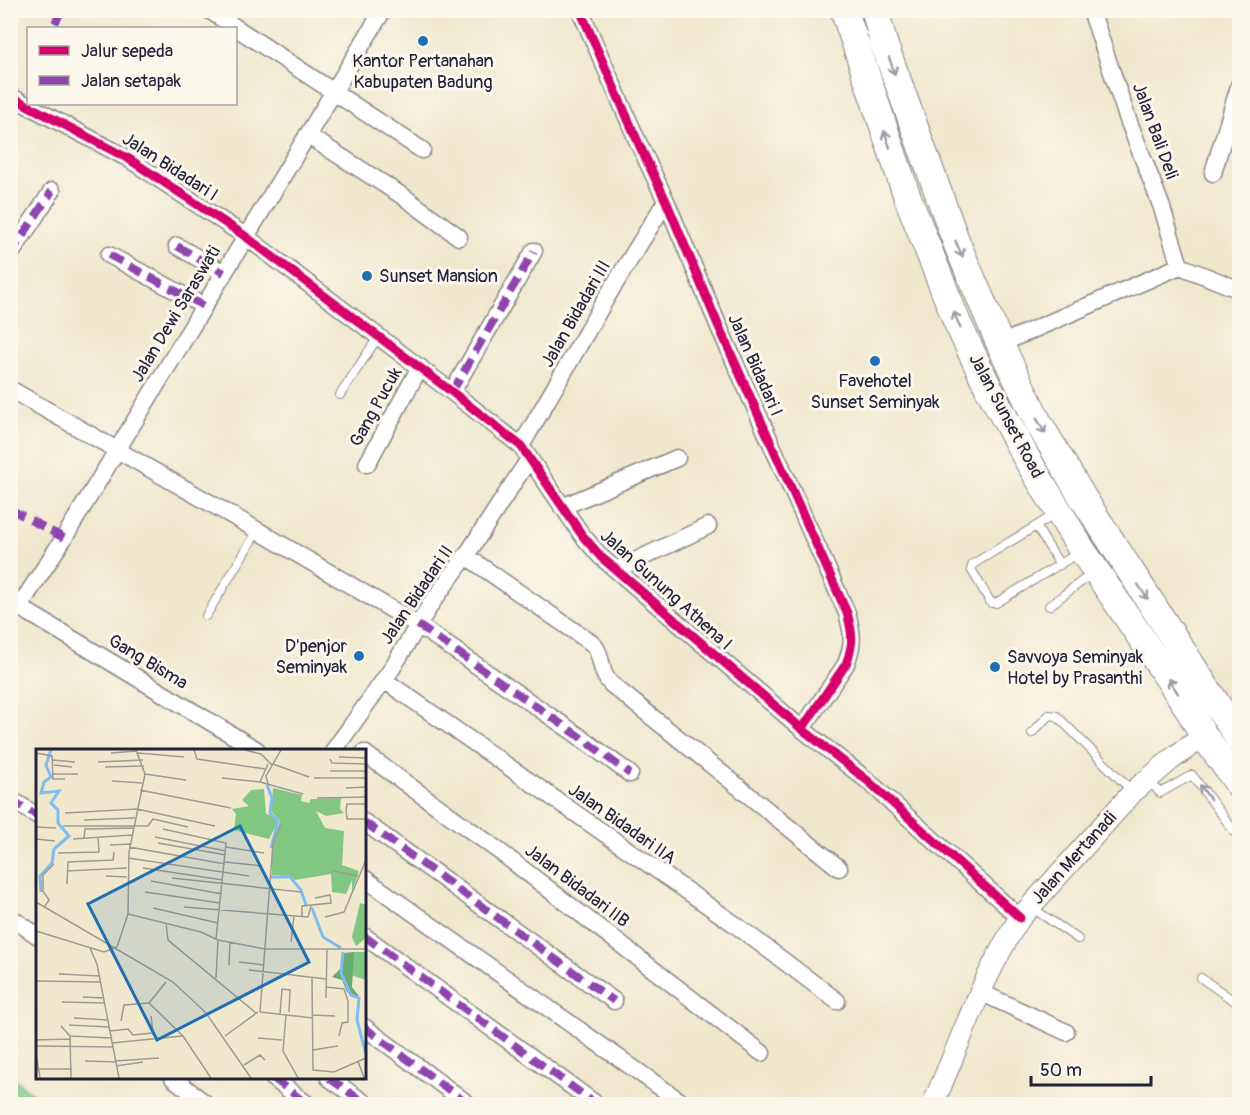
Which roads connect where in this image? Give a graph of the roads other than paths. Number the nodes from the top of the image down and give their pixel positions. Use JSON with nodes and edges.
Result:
{"nodes":[{"id":1,"x":209,"y":10,"type":"edge"},
{"id":2,"x":383,"y":10,"type":"edge"},
{"id":3,"x":580,"y":10,"type":"edge"},
{"id":4,"x":844,"y":10,"type":"edge"},
{"id":5,"x":875,"y":10,"type":"edge"},
{"id":6,"x":1091,"y":10,"type":"edge"},
{"id":7,"x":235,"y":27,"type":"edge"},
{"id":8,"x":237,"y":28,"type":"edge"},
{"id":9,"x":1239,"y":83,"type":"edge"},
{"id":10,"x":333,"y":91,"type":"junction"},
{"id":11,"x":10,"y":96,"type":"edge"},
{"id":12,"x":307,"y":135,"type":"junction"},
{"id":13,"x":422,"y":150,"type":"dead end"},
{"id":14,"x":1213,"y":173,"type":"dead end"},
{"id":15,"x":52,"y":192,"type":"dead end"},
{"id":16,"x":666,"y":201,"type":"junction"},
{"id":17,"x":245,"y":236,"type":"junction"},
{"id":18,"x":459,"y":237,"type":"dead end"},
{"id":19,"x":177,"y":246,"type":"dead end"},
{"id":20,"x":534,"y":251,"type":"dead end"},
{"id":21,"x":10,"y":255,"type":"edge"},
{"id":22,"x":109,"y":255,"type":"dead end"},
{"id":23,"x":1180,"y":266,"type":"junction"},
{"id":24,"x":224,"y":273,"type":"junction"},
{"id":25,"x":1239,"y":290,"type":"edge"},
{"id":26,"x":204,"y":306,"type":"junction"},
{"id":27,"x":378,"y":337,"type":"junction"},
{"id":28,"x":1000,"y":344,"type":"junction"},
{"id":29,"x":420,"y":367,"type":"junction"},
{"id":30,"x":10,"y":388,"type":"edge"},
{"id":31,"x":452,"y":392,"type":"junction"},
{"id":32,"x":340,"y":395,"type":"dead end"},
{"id":33,"x":117,"y":451,"type":"junction"},
{"id":34,"x":525,"y":453,"type":"junction"},
{"id":35,"x":677,"y":458,"type":"dead end"},
{"id":36,"x":367,"y":464,"type":"dead end"},
{"id":37,"x":562,"y":507,"type":"junction"},
{"id":38,"x":1048,"y":519,"type":"junction"},
{"id":39,"x":708,"y":526,"type":"dead end"},
{"id":40,"x":258,"y":530,"type":"junction"},
{"id":41,"x":466,"y":556,"type":"junction"},
{"id":42,"x":1090,"y":560,"type":"junction"},
{"id":43,"x":1060,"y":564,"type":"junction"},
{"id":44,"x":616,"y":570,"type":"junction"},
{"id":45,"x":1049,"y":606,"type":"dead end"},
{"id":46,"x":13,"y":608,"type":"edge"},
{"id":47,"x":206,"y":616,"type":"dead end"},
{"id":48,"x":418,"y":625,"type":"junction"},
{"id":49,"x":384,"y":680,"type":"junction"},
{"id":50,"x":802,"y":729,"type":"junction"},
{"id":51,"x":1032,"y":733,"type":"dead end"},
{"id":52,"x":1204,"y":736,"type":"junction"},
{"id":53,"x":1239,"y":740,"type":"edge"},
{"id":54,"x":339,"y":744,"type":"edge"},
{"id":55,"x":255,"y":749,"type":"edge"},
{"id":56,"x":354,"y":749,"type":"edge"},
{"id":57,"x":366,"y":754,"type":"edge"},
{"id":58,"x":630,"y":774,"type":"dead end"},
{"id":59,"x":1140,"y":785,"type":"junction"},
{"id":60,"x":1239,"y":786,"type":"edge"},
{"id":61,"x":10,"y":799,"type":"edge"},
{"id":62,"x":36,"y":815,"type":"edge"},
{"id":63,"x":366,"y":823,"type":"edge"},
{"id":64,"x":1239,"y":839,"type":"edge"},
{"id":65,"x":839,"y":868,"type":"dead end"},
{"id":66,"x":366,"y":879,"type":"edge"},
{"id":67,"x":1025,"y":912,"type":"junction"},
{"id":68,"x":10,"y":917,"type":"edge"},
{"id":69,"x":36,"y":935,"type":"edge"},
{"id":70,"x":366,"y":937,"type":"edge"},
{"id":71,"x":1078,"y":939,"type":"dead end"},
{"id":72,"x":1201,"y":978,"type":"dead end"},
{"id":73,"x":980,"y":992,"type":"junction"},
{"id":74,"x":614,"y":1001,"type":"dead end"},
{"id":75,"x":837,"y":1001,"type":"dead end"},
{"id":76,"x":1239,"y":1005,"type":"edge"},
{"id":77,"x":366,"y":1028,"type":"edge"},
{"id":78,"x":1066,"y":1032,"type":"dead end"},
{"id":79,"x":762,"y":1053,"type":"dead end"},
{"id":80,"x":176,"y":1079,"type":"edge"},
{"id":81,"x":276,"y":1079,"type":"edge"},
{"id":82,"x":332,"y":1079,"type":"edge"},
{"id":83,"x":207,"y":1104,"type":"edge"},
{"id":84,"x":307,"y":1104,"type":"edge"},
{"id":85,"x":366,"y":1104,"type":"edge"},
{"id":86,"x":468,"y":1104,"type":"edge"},
{"id":87,"x":596,"y":1104,"type":"edge"},
{"id":88,"x":684,"y":1104,"type":"edge"},
{"id":89,"x":933,"y":1104,"type":"edge"}],
"edges":[{"from":1,"to":7,"type":"street"},
{"from":2,"to":10,"type":"street","name":"Jalan Dewi Saraswati"},
{"from":3,"to":16,"type":"street","name":"Jalan Bidadari I"},
{"from":38,"to":4,"type":"highway","name":"Jalan Sunset Road","one_way":true},
{"from":5,"to":28,"type":"highway","name":"Jalan Sunset Road","one_way":true},
{"from":6,"to":23,"type":"street","name":"Jalan Bali Deli"},
{"from":8,"to":10,"type":"street"},
{"from":9,"to":14,"type":"street"},
{"from":10,"to":12,"type":"street","name":"Jalan Dewi Saraswati"},
{"from":10,"to":13,"type":"street"},
{"from":11,"to":17,"type":"street","name":"Jalan Bidadari I"},
{"from":12,"to":17,"type":"street","name":"Jalan Dewi Saraswati"},
{"from":12,"to":18,"type":"street"},
{"from":15,"to":21,"type":"street"},
{"from":16,"to":34,"type":"street","name":"Jalan Bidadari III"},
{"from":16,"to":50,"type":"street","name":"Jalan Bidadari I"},
{"from":17,"to":24,"type":"street","name":"Jalan Dewi Saraswati"},
{"from":17,"to":27,"type":"street","name":"Jalan Gunung Athena I"},
{"from":19,"to":24,"type":"street"},
{"from":20,"to":31,"type":"street"},
{"from":22,"to":26,"type":"street"},
{"from":23,"to":25,"type":"street"},
{"from":23,"to":28,"type":"street"},
{"from":24,"to":26,"type":"street","name":"Jalan Dewi Saraswati"},
{"from":26,"to":33,"type":"street","name":"Jalan Dewi Saraswati"},
{"from":27,"to":29,"type":"street","name":"Jalan Gunung Athena I"},
{"from":27,"to":32,"type":"lane"},
{"from":28,"to":53,"type":"highway","name":"Jalan Sunset Road","one_way":true},
{"from":29,"to":31,"type":"street","name":"Jalan Gunung Athena I"},
{"from":29,"to":36,"type":"street","name":"Gang Pucuk"},
{"from":30,"to":33,"type":"street"},
{"from":31,"to":34,"type":"street","name":"Jalan Gunung Athena I"},
{"from":33,"to":40,"type":"street"},
{"from":33,"to":46,"type":"street","name":"Jalan Dewi Saraswati"},
{"from":34,"to":37,"type":"street","name":"Jalan Gunung Athena I"},
{"from":34,"to":41,"type":"street","name":"Jalan Bidadari II"},
{"from":35,"to":37,"type":"street"},
{"from":37,"to":44,"type":"street","name":"Jalan Gunung Athena I"},
{"from":38,"to":42,"type":"highway","name":"Jalan Sunset Road"},
{"from":38,"to":43,"type":"lane"},
{"from":38,"to":43,"type":"lane"},
{"from":39,"to":44,"type":"street"},
{"from":40,"to":47,"type":"lane"},
{"from":40,"to":48,"type":"street"},
{"from":41,"to":48,"type":"street","name":"Jalan Bidadari II"},
{"from":41,"to":65,"type":"street"},
{"from":42,"to":43,"type":"lane"},
{"from":42,"to":45,"type":"lane"},
{"from":52,"to":42,"type":"highway","name":"Jalan Sunset Road","one_way":true},
{"from":44,"to":50,"type":"street","name":"Jalan Gunung Athena I"},
{"from":46,"to":55,"type":"street","name":"Gang Bisma"},
{"from":48,"to":49,"type":"street","name":"Jalan Bidadari II"},
{"from":48,"to":58,"type":"street"},
{"from":49,"to":54,"type":"street","name":"Jalan Bidadari II"},
{"from":49,"to":75,"type":"street","name":"Jalan Bidadari IIA"},
{"from":50,"to":67,"type":"street","name":"Jalan Gunung Athena I"},
{"from":51,"to":59,"type":"lane"},
{"from":52,"to":59,"type":"street","name":"Jalan Mertanadi"},
{"from":52,"to":60,"type":"highway","name":"Jalan Sunset Road"},
{"from":54,"to":56,"type":"street","name":"Jalan Bidadari IIB"},
{"from":57,"to":79,"type":"street","name":"Jalan Bidadari IIB"},
{"from":64,"to":59,"type":"lane","one_way":true},
{"from":59,"to":67,"type":"street","name":"Jalan Mertanadi"},
{"from":61,"to":62,"type":"street"},
{"from":63,"to":74,"type":"street"},
{"from":66,"to":88,"type":"street"},
{"from":67,"to":71,"type":"lane"},
{"from":67,"to":73,"type":"street","name":"Jalan Mertanadi"},
{"from":68,"to":69,"type":"street"},
{"from":70,"to":87,"type":"street"},
{"from":72,"to":76,"type":"lane"},
{"from":73,"to":78,"type":"street"},
{"from":73,"to":89,"type":"street","name":"Jalan Mertanadi"},
{"from":77,"to":86,"type":"street"},
{"from":80,"to":83,"type":"street"},
{"from":81,"to":84,"type":"street"},
{"from":82,"to":85,"type":"street"}]}
